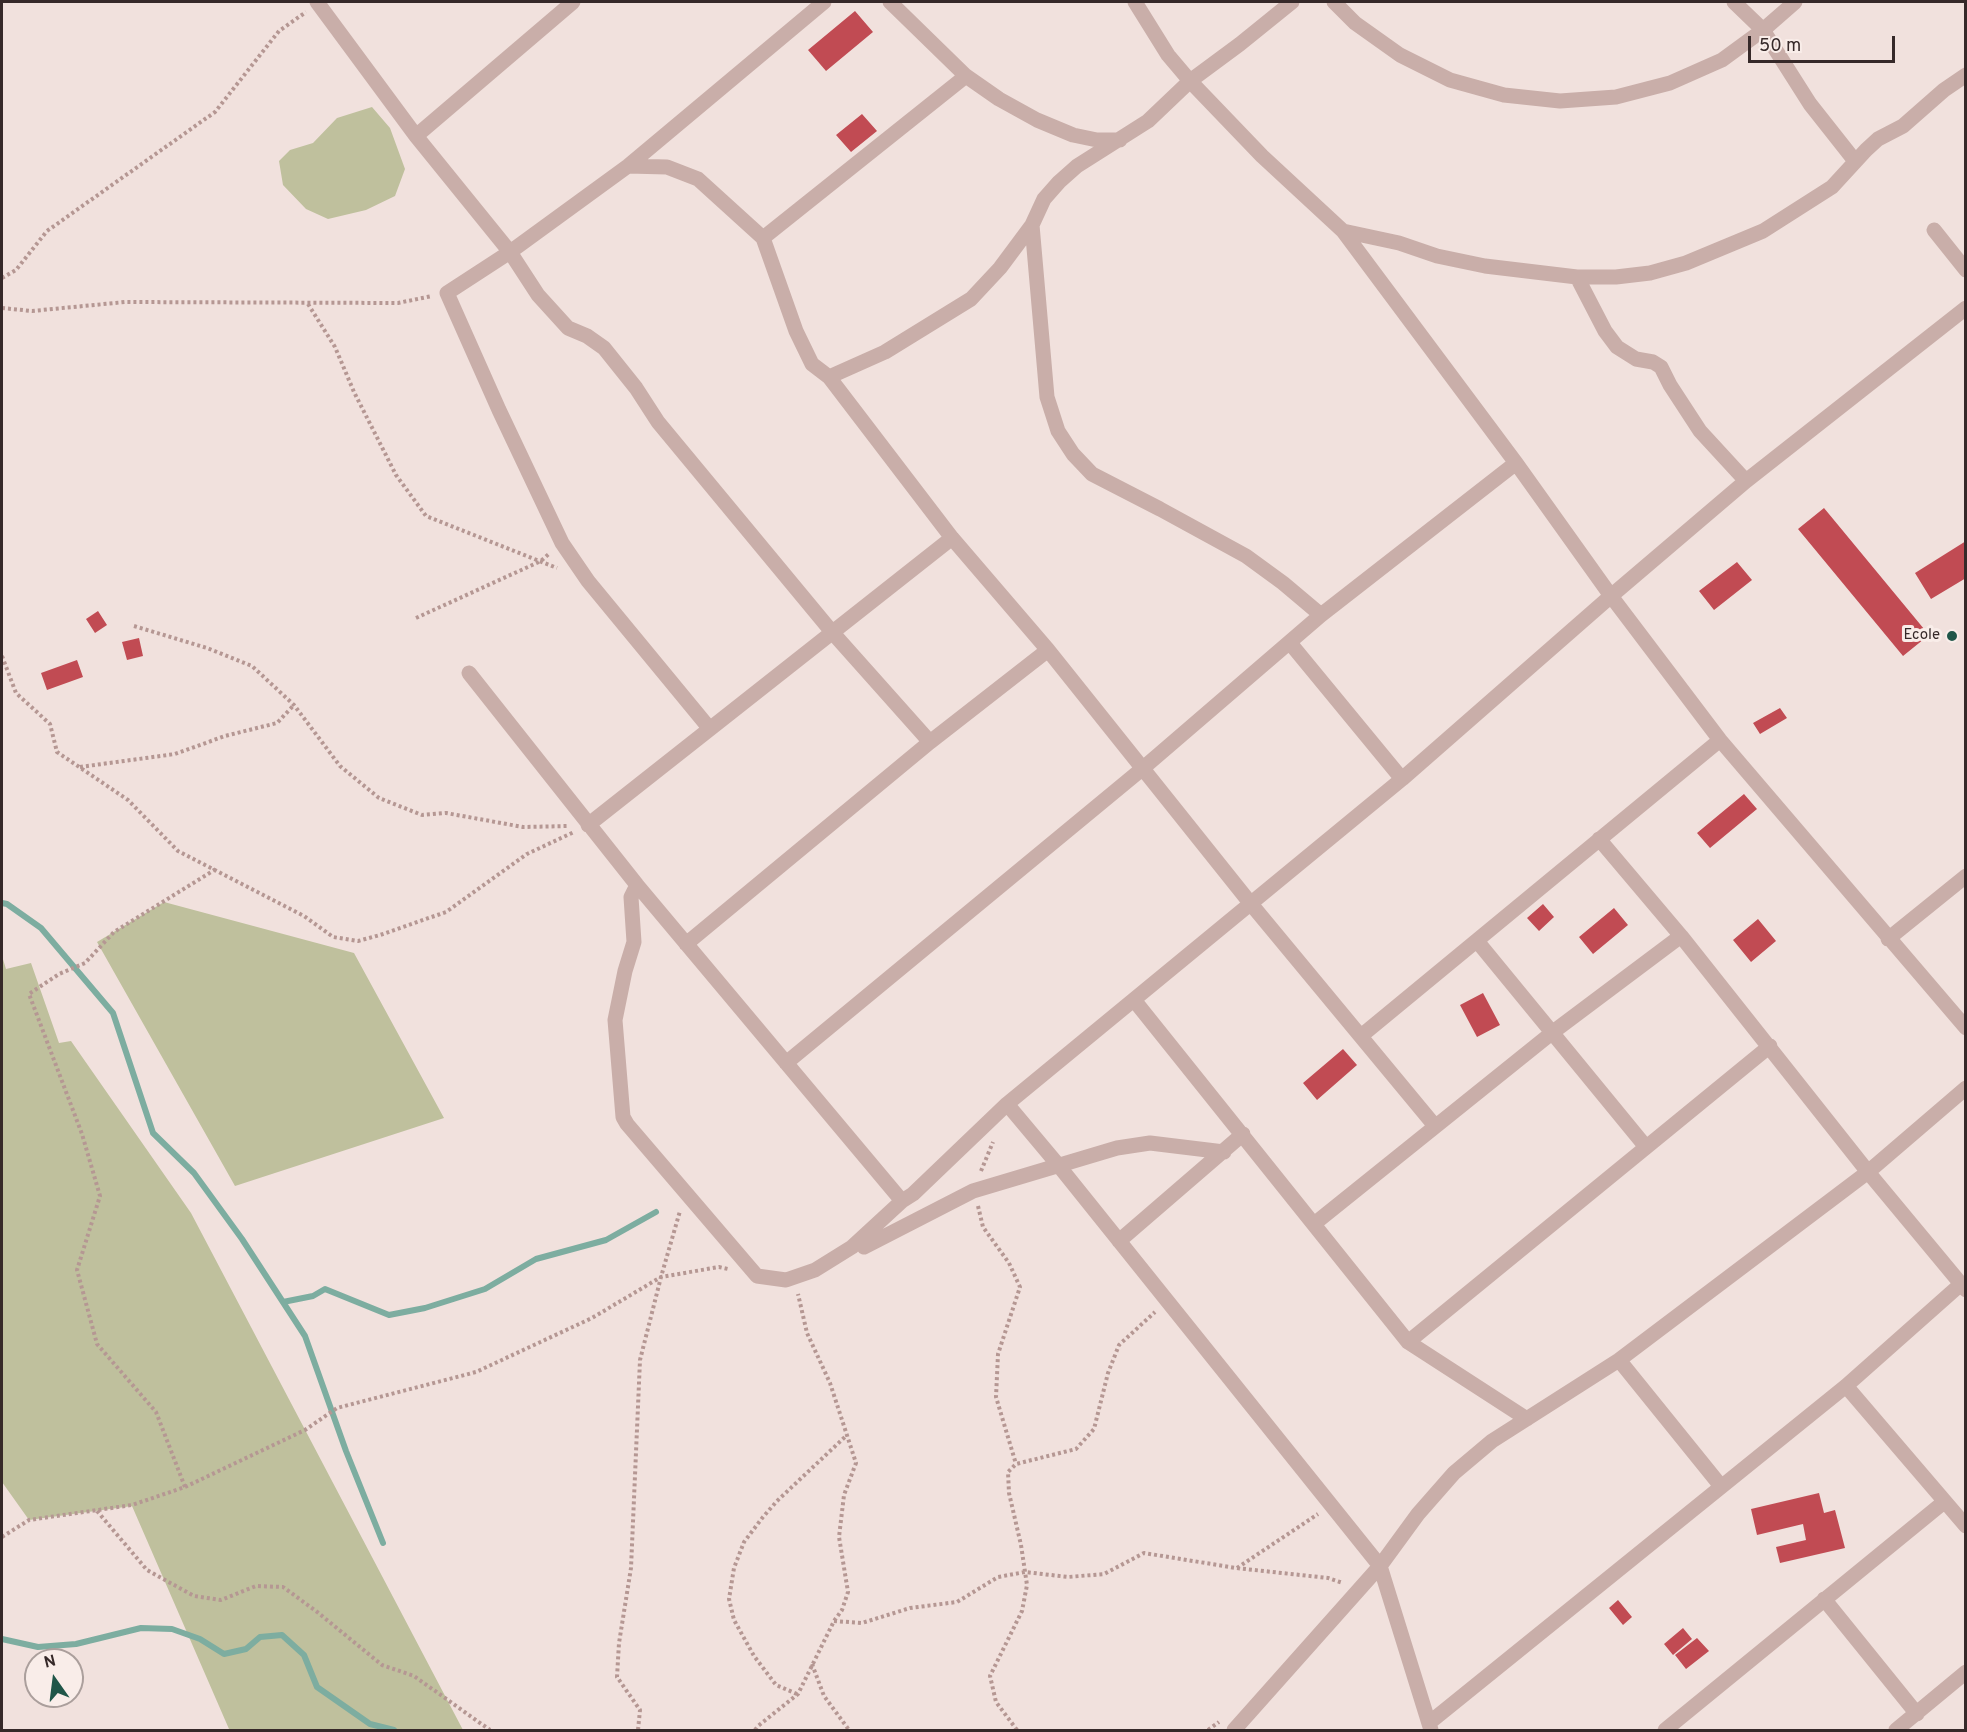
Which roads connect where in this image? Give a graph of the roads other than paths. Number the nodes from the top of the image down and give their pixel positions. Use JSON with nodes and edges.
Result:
{"nodes":[{"id":1,"x":319,"y":2,"type":"edge"},
{"id":2,"x":573,"y":2,"type":"edge"},
{"id":3,"x":824,"y":2,"type":"edge"},
{"id":4,"x":890,"y":2,"type":"edge"},
{"id":5,"x":1135,"y":2,"type":"edge"},
{"id":6,"x":1292,"y":2,"type":"edge"},
{"id":7,"x":1334,"y":2,"type":"edge"},
{"id":8,"x":1734,"y":2,"type":"edge"},
{"id":9,"x":1795,"y":2,"type":"edge"},
{"id":10,"x":1763,"y":30,"type":"junction"},
{"id":11,"x":1965,"y":75,"type":"edge"},
{"id":12,"x":966,"y":76,"type":"junction"},
{"id":13,"x":1190,"y":81,"type":"junction"},
{"id":14,"x":416,"y":136,"type":"junction"},
{"id":15,"x":1120,"y":140,"type":"junction"},
{"id":16,"x":1856,"y":161,"type":"junction"},
{"id":17,"x":628,"y":166,"type":"junction"},
{"id":18,"x":1032,"y":225,"type":"junction"},
{"id":19,"x":1934,"y":230,"type":"dead end"},
{"id":20,"x":1343,"y":231,"type":"junction"},
{"id":21,"x":763,"y":238,"type":"junction"},
{"id":22,"x":510,"y":252,"type":"junction"},
{"id":23,"x":1965,"y":270,"type":"edge"},
{"id":24,"x":1577,"y":277,"type":"junction"},
{"id":25,"x":1965,"y":308,"type":"edge"},
{"id":26,"x":830,"y":377,"type":"junction"},
{"id":27,"x":1516,"y":463,"type":"junction"},
{"id":28,"x":1746,"y":481,"type":"junction"},
{"id":29,"x":952,"y":538,"type":"junction"},
{"id":30,"x":1611,"y":596,"type":"junction"},
{"id":31,"x":1321,"y":615,"type":"junction"},
{"id":32,"x":832,"y":632,"type":"junction"},
{"id":33,"x":1290,"y":643,"type":"junction"},
{"id":34,"x":1048,"y":650,"type":"junction"},
{"id":35,"x":469,"y":673,"type":"dead end"},
{"id":36,"x":710,"y":729,"type":"junction"},
{"id":37,"x":1720,"y":740,"type":"junction"},
{"id":38,"x":930,"y":742,"type":"junction"},
{"id":39,"x":1142,"y":769,"type":"junction"},
{"id":40,"x":1402,"y":779,"type":"junction"},
{"id":41,"x":588,"y":825,"type":"junction"},
{"id":42,"x":1599,"y":838,"type":"junction"},
{"id":43,"x":1965,"y":876,"type":"edge"},
{"id":44,"x":637,"y":885,"type":"junction"},
{"id":45,"x":1251,"y":904,"type":"junction"},
{"id":46,"x":1681,"y":936,"type":"junction"},
{"id":47,"x":1888,"y":939,"type":"junction"},
{"id":48,"x":1478,"y":941,"type":"junction"},
{"id":49,"x":686,"y":944,"type":"junction"},
{"id":50,"x":1134,"y":1000,"type":"junction"},
{"id":51,"x":1965,"y":1028,"type":"edge"},
{"id":52,"x":1553,"y":1032,"type":"junction"},
{"id":53,"x":1361,"y":1036,"type":"junction"},
{"id":54,"x":1770,"y":1046,"type":"junction"},
{"id":55,"x":786,"y":1063,"type":"junction"},
{"id":56,"x":1965,"y":1088,"type":"edge"},
{"id":57,"x":1007,"y":1104,"type":"junction"},
{"id":58,"x":1435,"y":1126,"type":"junction"},
{"id":59,"x":1243,"y":1134,"type":"junction"},
{"id":60,"x":1646,"y":1147,"type":"junction"},
{"id":61,"x":1224,"y":1152,"type":"junction"},
{"id":62,"x":1059,"y":1166,"type":"junction"},
{"id":63,"x":1868,"y":1172,"type":"junction"},
{"id":64,"x":902,"y":1201,"type":"junction"},
{"id":65,"x":1314,"y":1224,"type":"junction"},
{"id":66,"x":1119,"y":1241,"type":"junction"},
{"id":67,"x":815,"y":1270,"type":"junction"},
{"id":68,"x":1963,"y":1287,"type":"edge"},
{"id":69,"x":1408,"y":1342,"type":"junction"},
{"id":70,"x":1619,"y":1360,"type":"junction"},
{"id":71,"x":1846,"y":1386,"type":"junction"},
{"id":72,"x":1527,"y":1419,"type":"junction"},
{"id":73,"x":1720,"y":1485,"type":"junction"},
{"id":74,"x":1944,"y":1502,"type":"junction"},
{"id":75,"x":1965,"y":1526,"type":"edge"},
{"id":76,"x":1380,"y":1566,"type":"junction"},
{"id":77,"x":1824,"y":1599,"type":"junction"},
{"id":78,"x":1965,"y":1672,"type":"edge"},
{"id":79,"x":1917,"y":1714,"type":"junction"},
{"id":80,"x":1430,"y":1727,"type":"edge"},
{"id":81,"x":1234,"y":1731,"type":"edge"},
{"id":82,"x":1665,"y":1731,"type":"edge"},
{"id":83,"x":1896,"y":1731,"type":"edge"}],
"edges":[{"from":1,"to":14,"type":"street"},
{"from":2,"to":14,"type":"street"},
{"from":3,"to":17,"type":"street"},
{"from":4,"to":12,"type":"street"},
{"from":5,"to":13,"type":"street"},
{"from":6,"to":13,"type":"street"},
{"from":7,"to":10,"type":"street"},
{"from":8,"to":10,"type":"street"},
{"from":9,"to":10,"type":"street"},
{"from":10,"to":16,"type":"street"},
{"from":11,"to":16,"type":"street"},
{"from":12,"to":15,"type":"street"},
{"from":12,"to":21,"type":"street"},
{"from":13,"to":15,"type":"street"},
{"from":13,"to":20,"type":"street"},
{"from":14,"to":22,"type":"street"},
{"from":15,"to":18,"type":"street"},
{"from":16,"to":24,"type":"street"},
{"from":17,"to":21,"type":"street"},
{"from":17,"to":22,"type":"street"},
{"from":18,"to":26,"type":"street"},
{"from":18,"to":31,"type":"street"},
{"from":19,"to":23,"type":"street"},
{"from":20,"to":24,"type":"street"},
{"from":20,"to":27,"type":"street"},
{"from":21,"to":26,"type":"street"},
{"from":22,"to":32,"type":"street"},
{"from":22,"to":36,"type":"street"},
{"from":24,"to":28,"type":"street"},
{"from":25,"to":28,"type":"street"},
{"from":26,"to":29,"type":"street"},
{"from":27,"to":30,"type":"street"},
{"from":27,"to":31,"type":"street"},
{"from":28,"to":30,"type":"street"},
{"from":29,"to":32,"type":"street"},
{"from":29,"to":34,"type":"street"},
{"from":30,"to":37,"type":"street"},
{"from":30,"to":40,"type":"street"},
{"from":31,"to":33,"type":"street"},
{"from":32,"to":36,"type":"street"},
{"from":32,"to":38,"type":"street"},
{"from":33,"to":39,"type":"street"},
{"from":33,"to":40,"type":"street"},
{"from":34,"to":38,"type":"street"},
{"from":34,"to":39,"type":"street"},
{"from":35,"to":41,"type":"street"},
{"from":36,"to":41,"type":"street"},
{"from":37,"to":42,"type":"street"},
{"from":37,"to":47,"type":"street"},
{"from":38,"to":49,"type":"street"},
{"from":39,"to":45,"type":"street"},
{"from":39,"to":55,"type":"street"},
{"from":40,"to":45,"type":"street"},
{"from":41,"to":44,"type":"street"},
{"from":42,"to":46,"type":"street"},
{"from":42,"to":48,"type":"street"},
{"from":43,"to":47,"type":"street"},
{"from":44,"to":49,"type":"street"},
{"from":44,"to":67,"type":"street"},
{"from":45,"to":50,"type":"street"},
{"from":45,"to":53,"type":"street"},
{"from":46,"to":52,"type":"street"},
{"from":46,"to":54,"type":"street"},
{"from":47,"to":51,"type":"street"},
{"from":48,"to":52,"type":"street"},
{"from":48,"to":53,"type":"street"},
{"from":49,"to":55,"type":"street"},
{"from":50,"to":57,"type":"street"},
{"from":50,"to":59,"type":"street"},
{"from":52,"to":58,"type":"street"},
{"from":52,"to":60,"type":"street"},
{"from":53,"to":58,"type":"street"},
{"from":54,"to":60,"type":"street"},
{"from":54,"to":63,"type":"street"},
{"from":55,"to":64,"type":"street"},
{"from":56,"to":63,"type":"street"},
{"from":57,"to":62,"type":"street"},
{"from":57,"to":64,"type":"street"},
{"from":58,"to":65,"type":"street"},
{"from":59,"to":61,"type":"street"},
{"from":59,"to":65,"type":"street"},
{"from":60,"to":69,"type":"street"},
{"from":61,"to":62,"type":"street"},
{"from":61,"to":66,"type":"street"},
{"from":62,"to":66,"type":"street"},
{"from":62,"to":67,"type":"street"},
{"from":63,"to":68,"type":"street"},
{"from":63,"to":70,"type":"street"},
{"from":64,"to":67,"type":"street"},
{"from":65,"to":69,"type":"street"},
{"from":66,"to":76,"type":"street"},
{"from":68,"to":71,"type":"street"},
{"from":69,"to":72,"type":"street"},
{"from":70,"to":72,"type":"street"},
{"from":70,"to":73,"type":"street"},
{"from":71,"to":73,"type":"street"},
{"from":71,"to":74,"type":"street"},
{"from":72,"to":76,"type":"street"},
{"from":73,"to":80,"type":"street"},
{"from":74,"to":75,"type":"street"},
{"from":74,"to":77,"type":"street"},
{"from":76,"to":80,"type":"street"},
{"from":76,"to":81,"type":"street"},
{"from":77,"to":79,"type":"street"},
{"from":77,"to":82,"type":"street"},
{"from":78,"to":79,"type":"street"},
{"from":79,"to":83,"type":"street"}]}
